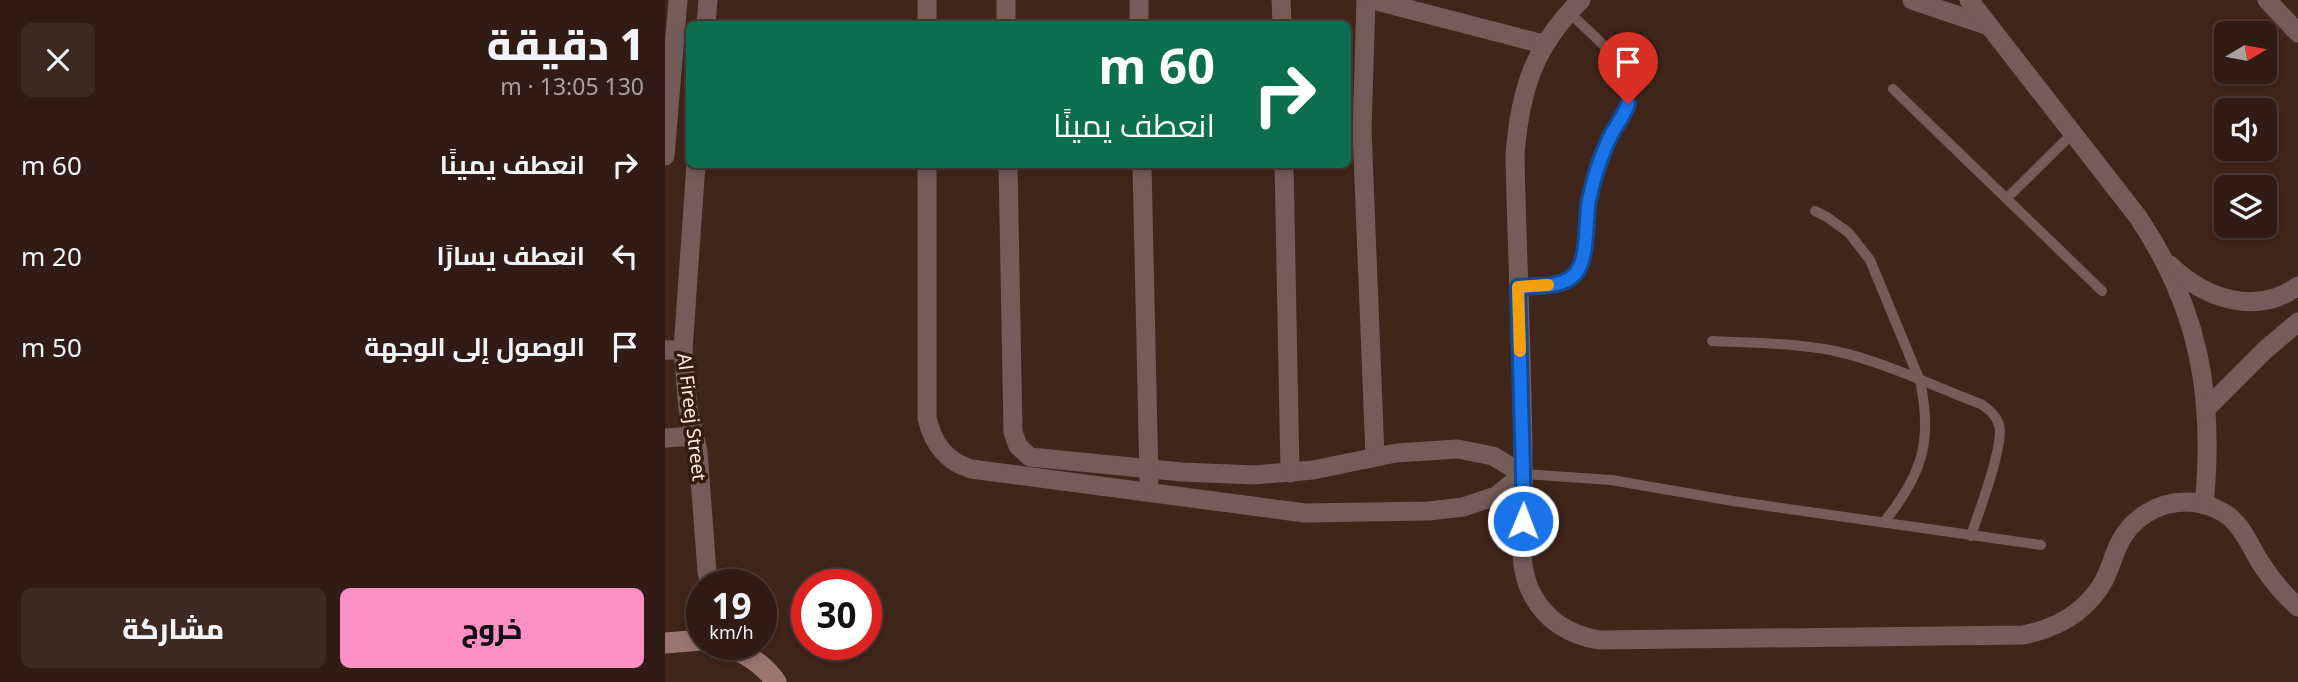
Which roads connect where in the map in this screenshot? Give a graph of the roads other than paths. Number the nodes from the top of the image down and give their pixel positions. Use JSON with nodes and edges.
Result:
{"nodes":[{"id":1,"x":678,"y":0,"type":"edge"},
{"id":2,"x":708,"y":0,"type":"edge"},
{"id":3,"x":927,"y":0,"type":"edge"},
{"id":4,"x":1006,"y":0,"type":"edge"},
{"id":5,"x":1139,"y":0,"type":"edge"},
{"id":6,"x":1281,"y":0,"type":"edge"},
{"id":7,"x":1366,"y":0,"type":"edge"},
{"id":8,"x":1373,"y":0,"type":"edge"},
{"id":9,"x":1912,"y":0,"type":"edge"},
{"id":10,"x":1969,"y":0,"type":"edge"},
{"id":11,"x":2267,"y":0,"type":"edge"},
{"id":12,"x":1575,"y":6,"type":"edge"},
{"id":13,"x":706,"y":21,"type":"edge"},
{"id":14,"x":927,"y":21,"type":"edge"},
{"id":15,"x":1006,"y":21,"type":"edge"},
{"id":16,"x":1139,"y":21,"type":"edge"},
{"id":17,"x":1282,"y":21,"type":"edge"},
{"id":18,"x":1989,"y":26,"type":"junction"},
{"id":19,"x":2298,"y":33,"type":"edge"},
{"id":20,"x":1543,"y":44,"type":"junction"},
{"id":21,"x":1893,"y":89,"type":"dead end"},
{"id":22,"x":2073,"y":133,"type":"junction"},
{"id":23,"x":665,"y":156,"type":"edge"},
{"id":24,"x":696,"y":168,"type":"edge"},
{"id":25,"x":927,"y":168,"type":"edge"},
{"id":26,"x":1008,"y":168,"type":"edge"},
{"id":27,"x":1142,"y":168,"type":"edge"},
{"id":28,"x":1284,"y":168,"type":"edge"},
{"id":29,"x":2007,"y":198,"type":"junction"},
{"id":30,"x":1815,"y":211,"type":"dead end"},
{"id":31,"x":2161,"y":253,"type":"junction"},
{"id":32,"x":2298,"y":286,"type":"edge"},
{"id":33,"x":1518,"y":287,"type":"junction"},
{"id":34,"x":2102,"y":291,"type":"dead end"},
{"id":35,"x":2298,"y":322,"type":"edge"},
{"id":36,"x":1712,"y":341,"type":"dead end"},
{"id":37,"x":674,"y":350,"type":"edge"},
{"id":38,"x":1920,"y":381,"type":"junction"},
{"id":39,"x":2207,"y":408,"type":"junction"},
{"id":40,"x":694,"y":436,"type":"junction"},
{"id":41,"x":665,"y":438,"type":"edge"},
{"id":42,"x":1375,"y":456,"type":"junction"},
{"id":43,"x":1149,"y":468,"type":"junction"},
{"id":44,"x":1290,"y":473,"type":"junction"},
{"id":45,"x":1523,"y":474,"type":"junction"},
{"id":46,"x":1149,"y":491,"type":"junction"},
{"id":47,"x":2204,"y":505,"type":"junction"},
{"id":48,"x":1884,"y":522,"type":"junction"},
{"id":49,"x":1971,"y":536,"type":"junction"},
{"id":50,"x":2041,"y":545,"type":"dead end"},
{"id":51,"x":707,"y":569,"type":"edge"},
{"id":52,"x":2298,"y":607,"type":"edge"},
{"id":53,"x":686,"y":641,"type":"edge"},
{"id":54,"x":665,"y":643,"type":"edge"},
{"id":55,"x":753,"y":660,"type":"edge"},
{"id":56,"x":754,"y":660,"type":"edge"},
{"id":57,"x":757,"y":663,"type":"junction"},
{"id":58,"x":776,"y":682,"type":"edge"}],
"edges":[{"from":1,"to":23,"type":"street"},
{"from":2,"to":13,"type":"street"},
{"from":3,"to":14,"type":"street"},
{"from":4,"to":15,"type":"street"},
{"from":5,"to":16,"type":"street"},
{"from":6,"to":17,"type":"street"},
{"from":7,"to":42,"type":"street"},
{"from":8,"to":20,"type":"street"},
{"from":9,"to":18,"type":"street"},
{"from":10,"to":18,"type":"street"},
{"from":11,"to":19,"type":"street"},
{"from":12,"to":20,"type":"street"},
{"from":12,"to":33,"type":"lane"},
{"from":18,"to":22,"type":"street"},
{"from":20,"to":33,"type":"street"},
{"from":21,"to":29,"type":"lane"},
{"from":22,"to":29,"type":"lane"},
{"from":22,"to":31,"type":"street"},
{"from":24,"to":37,"type":"street","name":"Al Fireej Street"},
{"from":25,"to":46,"type":"street"},
{"from":26,"to":43,"type":"street"},
{"from":27,"to":43,"type":"street"},
{"from":28,"to":44,"type":"street"},
{"from":29,"to":34,"type":"lane"},
{"from":30,"to":38,"type":"lane"},
{"from":31,"to":32,"type":"street"},
{"from":31,"to":39,"type":"street"},
{"from":33,"to":45,"type":"street"},
{"from":35,"to":39,"type":"street"},
{"from":36,"to":38,"type":"lane"},
{"from":37,"to":40,"type":"street","name":"Al Fireej Street"},
{"from":38,"to":48,"type":"lane"},
{"from":38,"to":49,"type":"lane"},
{"from":39,"to":47,"type":"street"},
{"from":40,"to":41,"type":"street"},
{"from":40,"to":51,"type":"street","name":"Al Fireej Street"},
{"from":42,"to":44,"type":"street"},
{"from":42,"to":45,"type":"street"},
{"from":43,"to":44,"type":"street"},
{"from":43,"to":46,"type":"street"},
{"from":45,"to":46,"type":"street"},
{"from":45,"to":47,"type":"street"},
{"from":45,"to":48,"type":"lane"},
{"from":47,"to":52,"type":"street"},
{"from":48,"to":49,"type":"lane"},
{"from":49,"to":50,"type":"lane"},
{"from":53,"to":54,"type":"street"},
{"from":55,"to":57,"type":"street"},
{"from":56,"to":57,"type":"street"},
{"from":57,"to":58,"type":"street"}]}
